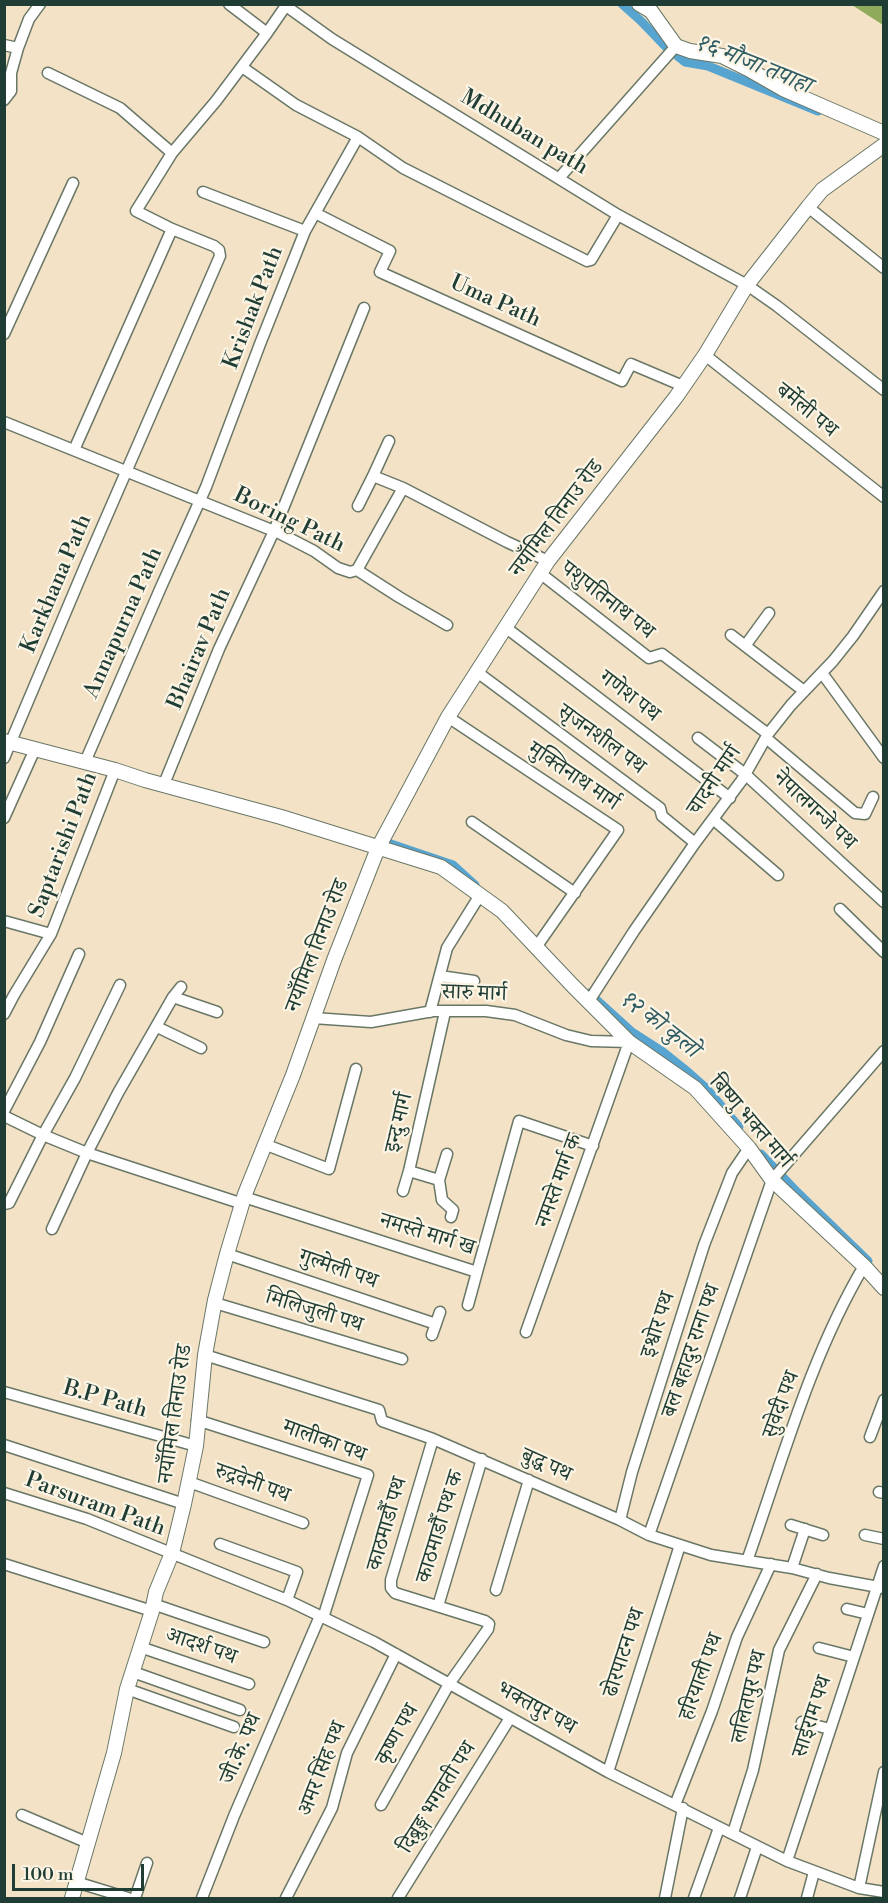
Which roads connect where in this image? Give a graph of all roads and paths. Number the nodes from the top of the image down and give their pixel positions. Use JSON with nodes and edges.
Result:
{"nodes":[{"id":1,"x":229,"y":4,"type":"edge"},
{"id":2,"x":639,"y":4,"type":"edge"},
{"id":3,"x":38,"y":5,"type":"edge"},
{"id":4,"x":287,"y":5,"type":"edge"},
{"id":5,"x":267,"y":33,"type":"junction"},
{"id":6,"x":4,"y":45,"type":"edge"},
{"id":7,"x":676,"y":46,"type":"junction"},
{"id":8,"x":18,"y":48,"type":"junction"},
{"id":9,"x":242,"y":67,"type":"junction"},
{"id":10,"x":48,"y":73,"type":"dead end"},
{"id":11,"x":7,"y":94,"type":"edge"},
{"id":12,"x":884,"y":133,"type":"edge"},
{"id":13,"x":358,"y":137,"type":"junction"},
{"id":14,"x":884,"y":145,"type":"edge"},
{"id":15,"x":172,"y":153,"type":"junction"},
{"id":16,"x":560,"y":177,"type":"junction"},
{"id":17,"x":73,"y":183,"type":"dead end"},
{"id":18,"x":203,"y":192,"type":"dead end"},
{"id":19,"x":808,"y":207,"type":"junction"},
{"id":20,"x":315,"y":213,"type":"junction"},
{"id":21,"x":618,"y":214,"type":"junction"},
{"id":22,"x":172,"y":229,"type":"junction"},
{"id":23,"x":305,"y":231,"type":"junction"},
{"id":24,"x":882,"y":265,"type":"edge"},
{"id":25,"x":747,"y":285,"type":"junction"},
{"id":26,"x":364,"y":308,"type":"dead end"},
{"id":27,"x":4,"y":334,"type":"edge"},
{"id":28,"x":705,"y":355,"type":"junction"},
{"id":29,"x":683,"y":386,"type":"junction"},
{"id":30,"x":884,"y":390,"type":"edge"},
{"id":31,"x":4,"y":422,"type":"edge"},
{"id":32,"x":389,"y":441,"type":"dead end"},
{"id":33,"x":74,"y":450,"type":"junction"},
{"id":34,"x":126,"y":473,"type":"junction"},
{"id":35,"x":373,"y":476,"type":"junction"},
{"id":36,"x":403,"y":488,"type":"junction"},
{"id":37,"x":884,"y":497,"type":"edge"},
{"id":38,"x":200,"y":501,"type":"junction"},
{"id":39,"x":358,"y":506,"type":"dead end"},
{"id":40,"x":274,"y":531,"type":"junction"},
{"id":41,"x":548,"y":561,"type":"junction"},
{"id":42,"x":357,"y":570,"type":"junction"},
{"id":43,"x":540,"y":573,"type":"junction"},
{"id":44,"x":884,"y":591,"type":"edge"},
{"id":45,"x":769,"y":613,"type":"dead end"},
{"id":46,"x":447,"y":625,"type":"dead end"},
{"id":47,"x":505,"y":627,"type":"junction"},
{"id":48,"x":731,"y":635,"type":"dead end"},
{"id":49,"x":745,"y":646,"type":"junction"},
{"id":50,"x":477,"y":672,"type":"junction"},
{"id":51,"x":822,"y":673,"type":"junction"},
{"id":52,"x":804,"y":691,"type":"junction"},
{"id":53,"x":448,"y":717,"type":"junction"},
{"id":54,"x":767,"y":736,"type":"junction"},
{"id":55,"x":698,"y":738,"type":"dead end"},
{"id":56,"x":8,"y":742,"type":"edge"},
{"id":57,"x":35,"y":749,"type":"junction"},
{"id":58,"x":4,"y":758,"type":"edge"},
{"id":59,"x":884,"y":758,"type":"edge"},
{"id":60,"x":85,"y":762,"type":"junction"},
{"id":61,"x":115,"y":770,"type":"junction"},
{"id":62,"x":745,"y":774,"type":"junction"},
{"id":63,"x":164,"y":784,"type":"junction"},
{"id":64,"x":873,"y":796,"type":"dead end"},
{"id":65,"x":730,"y":798,"type":"junction"},
{"id":66,"x":4,"y":819,"type":"edge"},
{"id":67,"x":713,"y":819,"type":"junction"},
{"id":68,"x":472,"y":822,"type":"dead end"},
{"id":69,"x":695,"y":843,"type":"junction"},
{"id":70,"x":378,"y":848,"type":"junction"},
{"id":71,"x":778,"y":875,"type":"dead end"},
{"id":72,"x":575,"y":893,"type":"junction"},
{"id":73,"x":480,"y":895,"type":"junction"},
{"id":74,"x":884,"y":902,"type":"edge"},
{"id":75,"x":840,"y":909,"type":"dead end"},
{"id":76,"x":4,"y":921,"type":"edge"},
{"id":77,"x":51,"y":934,"type":"junction"},
{"id":78,"x":539,"y":944,"type":"junction"},
{"id":79,"x":884,"y":952,"type":"edge"},
{"id":80,"x":79,"y":954,"type":"dead end"},
{"id":81,"x":440,"y":976,"type":"junction"},
{"id":82,"x":474,"y":981,"type":"dead end"},
{"id":83,"x":120,"y":985,"type":"dead end"},
{"id":84,"x":182,"y":987,"type":"dead end"},
{"id":85,"x":173,"y":997,"type":"junction"},
{"id":86,"x":591,"y":998,"type":"junction"},
{"id":87,"x":217,"y":1012,"type":"dead end"},
{"id":88,"x":430,"y":1012,"type":"junction"},
{"id":89,"x":445,"y":1012,"type":"junction"},
{"id":90,"x":4,"y":1014,"type":"edge"},
{"id":91,"x":313,"y":1018,"type":"junction"},
{"id":92,"x":157,"y":1027,"type":"junction"},
{"id":93,"x":629,"y":1042,"type":"junction"},
{"id":94,"x":201,"y":1048,"type":"dead end"},
{"id":95,"x":884,"y":1051,"type":"edge"},
{"id":96,"x":356,"y":1069,"type":"dead end"},
{"id":97,"x":4,"y":1114,"type":"edge"},
{"id":98,"x":43,"y":1135,"type":"junction"},
{"id":99,"x":264,"y":1144,"type":"junction"},
{"id":100,"x":593,"y":1146,"type":"junction"},
{"id":101,"x":749,"y":1148,"type":"junction"},
{"id":102,"x":87,"y":1153,"type":"junction"},
{"id":103,"x":447,"y":1154,"type":"dead end"},
{"id":104,"x":409,"y":1171,"type":"junction"},
{"id":105,"x":439,"y":1180,"type":"junction"},
{"id":106,"x":772,"y":1180,"type":"junction"},
{"id":107,"x":403,"y":1191,"type":"dead end"},
{"id":108,"x":244,"y":1200,"type":"junction"},
{"id":109,"x":7,"y":1203,"type":"edge"},
{"id":110,"x":451,"y":1217,"type":"dead end"},
{"id":111,"x":52,"y":1229,"type":"dead end"},
{"id":112,"x":227,"y":1254,"type":"junction"},
{"id":113,"x":864,"y":1266,"type":"junction"},
{"id":114,"x":477,"y":1272,"type":"junction"},
{"id":115,"x":884,"y":1288,"type":"edge"},
{"id":116,"x":214,"y":1303,"type":"junction"},
{"id":117,"x":468,"y":1305,"type":"dead end"},
{"id":118,"x":440,"y":1312,"type":"dead end"},
{"id":119,"x":526,"y":1332,"type":"dead end"},
{"id":120,"x":205,"y":1354,"type":"junction"},
{"id":121,"x":402,"y":1359,"type":"dead end"},
{"id":122,"x":4,"y":1392,"type":"edge"},
{"id":123,"x":884,"y":1400,"type":"edge"},
{"id":124,"x":197,"y":1420,"type":"junction"},
{"id":125,"x":870,"y":1437,"type":"dead end"},
{"id":126,"x":433,"y":1439,"type":"junction"},
{"id":127,"x":4,"y":1445,"type":"edge"},
{"id":128,"x":196,"y":1446,"type":"junction"},
{"id":129,"x":482,"y":1460,"type":"junction"},
{"id":130,"x":529,"y":1480,"type":"junction"},
{"id":131,"x":189,"y":1482,"type":"junction"},
{"id":132,"x":4,"y":1493,"type":"edge"},
{"id":133,"x":184,"y":1503,"type":"junction"},
{"id":134,"x":620,"y":1520,"type":"junction"},
{"id":135,"x":303,"y":1523,"type":"dead end"},
{"id":136,"x":791,"y":1526,"type":"dead end"},
{"id":137,"x":805,"y":1529,"type":"junction"},
{"id":138,"x":649,"y":1535,"type":"junction"},
{"id":139,"x":823,"y":1535,"type":"dead end"},
{"id":140,"x":865,"y":1535,"type":"dead end"},
{"id":141,"x":884,"y":1539,"type":"edge"},
{"id":142,"x":220,"y":1544,"type":"dead end"},
{"id":143,"x":680,"y":1545,"type":"junction"},
{"id":144,"x":172,"y":1553,"type":"junction"},
{"id":145,"x":747,"y":1561,"type":"junction"},
{"id":146,"x":4,"y":1564,"type":"edge"},
{"id":147,"x":771,"y":1564,"type":"junction"},
{"id":148,"x":884,"y":1566,"type":"edge"},
{"id":149,"x":792,"y":1568,"type":"junction"},
{"id":150,"x":817,"y":1574,"type":"junction"},
{"id":151,"x":880,"y":1587,"type":"edge"},
{"id":152,"x":496,"y":1590,"type":"dead end"},
{"id":153,"x":287,"y":1599,"type":"junction"},
{"id":154,"x":438,"y":1606,"type":"junction"},
{"id":155,"x":152,"y":1607,"type":"junction"},
{"id":156,"x":847,"y":1609,"type":"dead end"},
{"id":157,"x":868,"y":1614,"type":"junction"},
{"id":158,"x":321,"y":1617,"type":"junction"},
{"id":159,"x":264,"y":1642,"type":"dead end"},
{"id":160,"x":140,"y":1647,"type":"junction"},
{"id":161,"x":819,"y":1648,"type":"dead end"},
{"id":162,"x":396,"y":1654,"type":"junction"},
{"id":163,"x":854,"y":1657,"type":"junction"},
{"id":164,"x":133,"y":1672,"type":"junction"},
{"id":165,"x":249,"y":1684,"type":"dead end"},
{"id":166,"x":449,"y":1684,"type":"junction"},
{"id":167,"x":127,"y":1689,"type":"junction"},
{"id":168,"x":240,"y":1710,"type":"dead end"},
{"id":169,"x":510,"y":1718,"type":"junction"},
{"id":170,"x":802,"y":1722,"type":"dead end"},
{"id":171,"x":234,"y":1727,"type":"dead end"},
{"id":172,"x":830,"y":1729,"type":"junction"},
{"id":173,"x":608,"y":1772,"type":"junction"},
{"id":174,"x":884,"y":1772,"type":"edge"},
{"id":175,"x":381,"y":1805,"type":"dead end"},
{"id":176,"x":679,"y":1807,"type":"junction"},
{"id":177,"x":22,"y":1815,"type":"dead end"},
{"id":178,"x":719,"y":1828,"type":"junction"},
{"id":179,"x":733,"y":1833,"type":"junction"},
{"id":180,"x":88,"y":1843,"type":"junction"},
{"id":181,"x":757,"y":1846,"type":"junction"},
{"id":182,"x":787,"y":1861,"type":"junction"},
{"id":183,"x":147,"y":1863,"type":"dead end"},
{"id":184,"x":814,"y":1872,"type":"junction"},
{"id":185,"x":76,"y":1882,"type":"junction"},
{"id":186,"x":859,"y":1888,"type":"junction"},
{"id":187,"x":884,"y":1892,"type":"edge"},
{"id":188,"x":72,"y":1899,"type":"edge"},
{"id":189,"x":128,"y":1899,"type":"edge"},
{"id":190,"x":135,"y":1899,"type":"edge"},
{"id":191,"x":202,"y":1899,"type":"edge"},
{"id":192,"x":286,"y":1899,"type":"edge"},
{"id":193,"x":398,"y":1899,"type":"edge"},
{"id":194,"x":664,"y":1899,"type":"edge"},
{"id":195,"x":694,"y":1899,"type":"edge"},
{"id":196,"x":740,"y":1899,"type":"edge"},
{"id":197,"x":807,"y":1899,"type":"edge"}],
"edges":[{"from":1,"to":5,"type":"street"},
{"from":2,"to":7,"type":"street"},
{"from":3,"to":8,"type":"street"},
{"from":4,"to":5,"type":"street"},
{"from":4,"to":16,"type":"street","name":"Mdhuban path"},
{"from":5,"to":9,"type":"street"},
{"from":6,"to":8,"type":"street"},
{"from":7,"to":12,"type":"street"},
{"from":7,"to":16,"type":"street"},
{"from":8,"to":11,"type":"street"},
{"from":9,"to":13,"type":"street"},
{"from":9,"to":15,"type":"street"},
{"from":10,"to":15,"type":"street"},
{"from":13,"to":20,"type":"street","name":"Krishak Path"},
{"from":13,"to":21,"type":"street"},
{"from":14,"to":19,"type":"street","name":"नयाँमिल तिनाउ रोड"},
{"from":15,"to":22,"type":"street"},
{"from":16,"to":21,"type":"street","name":"Mdhuban path"},
{"from":17,"to":27,"type":"street"},
{"from":18,"to":23,"type":"street"},
{"from":19,"to":24,"type":"street"},
{"from":19,"to":25,"type":"street","name":"नयाँमिल तिनाउ रोड"},
{"from":20,"to":23,"type":"street","name":"Krishak Path"},
{"from":20,"to":29,"type":"street","name":"Uma Path"},
{"from":21,"to":25,"type":"street","name":"Mdhuban path"},
{"from":22,"to":33,"type":"street"},
{"from":22,"to":34,"type":"street","name":"Karkhana Path"},
{"from":23,"to":38,"type":"street","name":"Krishak Path"},
{"from":25,"to":28,"type":"street","name":"नयाँमिल तिनाउ रोड"},
{"from":25,"to":30,"type":"street","name":"Mdhuban path"},
{"from":26,"to":40,"type":"street","name":"Bhairav Path"},
{"from":28,"to":29,"type":"street","name":"नयाँमिल तिनाउ रोड"},
{"from":28,"to":37,"type":"street","name":"बर्मेली पथ"},
{"from":29,"to":41,"type":"street","name":"नयाँमिल तिनाउ रोड"},
{"from":31,"to":33,"type":"street","name":"Boring Path"},
{"from":32,"to":35,"type":"street"},
{"from":33,"to":34,"type":"street","name":"Boring Path"},
{"from":34,"to":38,"type":"street","name":"Boring Path"},
{"from":34,"to":56,"type":"street","name":"Karkhana Path"},
{"from":35,"to":36,"type":"street"},
{"from":35,"to":39,"type":"street"},
{"from":36,"to":41,"type":"street"},
{"from":36,"to":42,"type":"street","name":"Boring Path"},
{"from":38,"to":40,"type":"street","name":"Boring Path"},
{"from":38,"to":60,"type":"street","name":"Annapurna Path"},
{"from":40,"to":42,"type":"street","name":"Boring Path"},
{"from":40,"to":63,"type":"street","name":"Bhairav Path"},
{"from":41,"to":43,"type":"street","name":"नयाँमिल तिनाउ रोड"},
{"from":42,"to":46,"type":"street"},
{"from":43,"to":47,"type":"street","name":"नयाँमिल तिनाउ रोड"},
{"from":43,"to":54,"type":"street","name":"पशुपतिनाथ पथ"},
{"from":44,"to":51,"type":"street","name":"चादनी मार्ग"},
{"from":45,"to":49,"type":"street"},
{"from":47,"to":50,"type":"street","name":"नयाँमिल तिनाउ रोड"},
{"from":47,"to":65,"type":"street","name":"गणेश पथ"},
{"from":48,"to":49,"type":"street"},
{"from":49,"to":52,"type":"street"},
{"from":50,"to":53,"type":"street","name":"नयाँमिल तिनाउ रोड"},
{"from":50,"to":69,"type":"street","name":"सृजनशील पथ"},
{"from":51,"to":52,"type":"street","name":"चादनी मार्ग"},
{"from":51,"to":59,"type":"street"},
{"from":52,"to":54,"type":"street","name":"चादनी मार्ग"},
{"from":53,"to":70,"type":"street","name":"नयाँमिल तिनाउ रोड"},
{"from":53,"to":72,"type":"street","name":"मुक्तिनाथ मार्ग"},
{"from":54,"to":62,"type":"street","name":"चादनी मार्ग"},
{"from":54,"to":64,"type":"street"},
{"from":55,"to":62,"type":"street","name":"नेपालगन्जे पथ"},
{"from":56,"to":57,"type":"street","name":"बिष्णु भक्त मार्ग"},
{"from":56,"to":58,"type":"street","name":"Karkhana Path"},
{"from":57,"to":60,"type":"street","name":"बिष्णु भक्त मार्ग"},
{"from":57,"to":66,"type":"street"},
{"from":60,"to":61,"type":"street","name":"बिष्णु भक्त मार्ग"},
{"from":61,"to":63,"type":"street","name":"बिष्णु भक्त मार्ग"},
{"from":61,"to":77,"type":"street","name":"Saptarishi Path"},
{"from":62,"to":65,"type":"street","name":"चादनी मार्ग"},
{"from":62,"to":74,"type":"street","name":"नेपालगन्जे पथ"},
{"from":63,"to":70,"type":"street","name":"बिष्णु भक्त मार्ग"},
{"from":65,"to":67,"type":"street","name":"चादनी मार्ग"},
{"from":67,"to":69,"type":"street","name":"चादनी मार्ग"},
{"from":67,"to":71,"type":"street"},
{"from":68,"to":72,"type":"street"},
{"from":69,"to":86,"type":"street","name":"चादनी मार्ग"},
{"from":70,"to":73,"type":"street","name":"बिष्णु भक्त मार्ग"},
{"from":70,"to":91,"type":"street","name":"नयाँमिल तिनाउ रोड"},
{"from":72,"to":78,"type":"street","name":"मुक्तिनाथ मार्ग"},
{"from":73,"to":78,"type":"street","name":"बिष्णु भक्त मार्ग"},
{"from":73,"to":81,"type":"street"},
{"from":75,"to":79,"type":"street"},
{"from":76,"to":77,"type":"street"},
{"from":77,"to":90,"type":"street","name":"Saptarishi Path"},
{"from":78,"to":86,"type":"street","name":"बिष्णु भक्त मार्ग"},
{"from":80,"to":97,"type":"street"},
{"from":81,"to":82,"type":"street"},
{"from":81,"to":88,"type":"street"},
{"from":83,"to":98,"type":"street"},
{"from":84,"to":85,"type":"street"},
{"from":85,"to":87,"type":"street"},
{"from":85,"to":92,"type":"street"},
{"from":86,"to":93,"type":"street","name":"बिष्णु भक्त मार्ग"},
{"from":88,"to":89,"type":"street","name":"सारु मार्ग"},
{"from":88,"to":91,"type":"street","name":"सारु मार्ग"},
{"from":89,"to":93,"type":"street","name":"सारु मार्ग"},
{"from":89,"to":104,"type":"street","name":"इन्दु मार्ग"},
{"from":91,"to":99,"type":"street","name":"नयाँमिल तिनाउ रोड"},
{"from":92,"to":94,"type":"street"},
{"from":92,"to":102,"type":"street"},
{"from":93,"to":100,"type":"street","name":"नमस्ते मार्ग क"},
{"from":93,"to":101,"type":"street","name":"बिष्णु भक्त मार्ग"},
{"from":95,"to":106,"type":"street"},
{"from":96,"to":99,"type":"street"},
{"from":97,"to":98,"type":"street","name":"नमस्ते मार्ग ख"},
{"from":98,"to":102,"type":"street","name":"नमस्ते मार्ग ख"},
{"from":98,"to":109,"type":"street"},
{"from":99,"to":108,"type":"street","name":"नयाँमिल तिनाउ रोड"},
{"from":100,"to":114,"type":"street","name":"नमस्ते मार्ग ख"},
{"from":100,"to":119,"type":"street","name":"नमस्ते मार्ग क"},
{"from":101,"to":106,"type":"street","name":"बिष्णु भक्त मार्ग"},
{"from":101,"to":134,"type":"street","name":"इश्वोर पथ"},
{"from":102,"to":108,"type":"street","name":"नमस्ते मार्ग ख"},
{"from":102,"to":111,"type":"street"},
{"from":103,"to":105,"type":"street"},
{"from":104,"to":105,"type":"street","name":"इन्दु मार्ग"},
{"from":104,"to":107,"type":"street"},
{"from":105,"to":110,"type":"street"},
{"from":106,"to":113,"type":"street","name":"बिष्णु भक्त मार्ग"},
{"from":106,"to":138,"type":"street","name":"बल बहादुर राना पथ"},
{"from":108,"to":112,"type":"street","name":"नयाँमिल तिनाउ रोड"},
{"from":108,"to":114,"type":"street","name":"नमस्ते मार्ग ख"},
{"from":112,"to":116,"type":"street","name":"नयाँमिल तिनाउ रोड"},
{"from":112,"to":118,"type":"street","name":"गुल्मेली पथ"},
{"from":113,"to":115,"type":"street","name":"बिष्णु भक्त मार्ग"},
{"from":113,"to":145,"type":"street","name":"सुवेदी पथ"},
{"from":114,"to":117,"type":"street"},
{"from":116,"to":120,"type":"street","name":"नयाँमिल तिनाउ रोड"},
{"from":116,"to":121,"type":"street","name":"मिलिजुली पथ"},
{"from":120,"to":124,"type":"street","name":"नयाँमिल तिनाउ रोड"},
{"from":120,"to":126,"type":"street","name":"बुद्ध पथ"},
{"from":122,"to":128,"type":"street","name":"B.P Path"},
{"from":123,"to":125,"type":"street"},
{"from":124,"to":128,"type":"street","name":"नयाँमिल तिनाउ रोड"},
{"from":124,"to":158,"type":"street","name":"मालीका पथ"},
{"from":126,"to":129,"type":"street","name":"बुद्ध पथ"},
{"from":126,"to":154,"type":"street","name":"काठमाडौँ पथ"},
{"from":127,"to":133,"type":"street"},
{"from":128,"to":131,"type":"street","name":"नयाँमिल तिनाउ रोड"},
{"from":129,"to":130,"type":"street","name":"बुद्ध पथ"},
{"from":129,"to":154,"type":"street","name":"काठमाडौँ पथ क"},
{"from":130,"to":134,"type":"street","name":"बुद्ध पथ"},
{"from":130,"to":152,"type":"street"},
{"from":131,"to":133,"type":"street","name":"नयाँमिल तिनाउ रोड"},
{"from":131,"to":135,"type":"street","name":"रुद्रवेनी पथ"},
{"from":132,"to":144,"type":"street","name":"Parsuram Path"},
{"from":133,"to":144,"type":"street","name":"नयाँमिल तिनाउ रोड"},
{"from":134,"to":138,"type":"street","name":"बुद्ध पथ"},
{"from":136,"to":137,"type":"street"},
{"from":137,"to":139,"type":"street"},
{"from":137,"to":149,"type":"street"},
{"from":138,"to":143,"type":"street","name":"बुद्ध पथ"},
{"from":140,"to":141,"type":"street"},
{"from":142,"to":153,"type":"street"},
{"from":143,"to":145,"type":"street","name":"बुद्ध पथ"},
{"from":143,"to":173,"type":"street","name":"ढोरपाटन पथ"},
{"from":144,"to":153,"type":"street","name":"भक्तपुर पथ"},
{"from":144,"to":155,"type":"street","name":"नयाँमिल तिनाउ रोड"},
{"from":145,"to":147,"type":"street","name":"बुद्ध पथ"},
{"from":146,"to":155,"type":"street"},
{"from":147,"to":149,"type":"street","name":"बुद्ध पथ"},
{"from":147,"to":176,"type":"street","name":"हरियाली पथ"},
{"from":148,"to":151,"type":"street","name":"साईराम पथ"},
{"from":149,"to":150,"type":"street","name":"बुद्ध पथ"},
{"from":150,"to":151,"type":"street","name":"बुद्ध पथ"},
{"from":150,"to":179,"type":"street","name":"ललितपुर पथ"},
{"from":151,"to":157,"type":"street","name":"साईराम पथ"},
{"from":153,"to":158,"type":"street","name":"भक्तपुर पथ"},
{"from":154,"to":166,"type":"street","name":"काठमाडौँ पथ"},
{"from":155,"to":159,"type":"street"},
{"from":155,"to":160,"type":"street","name":"नयाँमिल तिनाउ रोड"},
{"from":156,"to":157,"type":"street"},
{"from":157,"to":163,"type":"street","name":"साईराम पथ"},
{"from":158,"to":162,"type":"street","name":"भक्तपुर पथ"},
{"from":158,"to":191,"type":"street","name":"जी.के. पथ"},
{"from":160,"to":164,"type":"street","name":"नयाँमिल तिनाउ रोड"},
{"from":160,"to":165,"type":"street","name":"आदर्श पथ"},
{"from":161,"to":163,"type":"street"},
{"from":162,"to":166,"type":"street","name":"भक्तपुर पथ"},
{"from":162,"to":192,"type":"street","name":"अमर सिंह पथ"},
{"from":163,"to":172,"type":"street","name":"साईराम पथ"},
{"from":164,"to":167,"type":"street","name":"नयाँमिल तिनाउ रोड"},
{"from":164,"to":168,"type":"street"},
{"from":166,"to":169,"type":"street","name":"भक्तपुर पथ"},
{"from":166,"to":175,"type":"street","name":"कृष्ण पथ"},
{"from":167,"to":171,"type":"street"},
{"from":167,"to":180,"type":"street","name":"नयाँमिल तिनाउ रोड"},
{"from":169,"to":173,"type":"street","name":"भक्तपुर पथ"},
{"from":169,"to":193,"type":"street","name":"दिब्रुङ्ग भगवती पथ"},
{"from":170,"to":172,"type":"street"},
{"from":172,"to":182,"type":"street","name":"साईराम पथ"},
{"from":173,"to":176,"type":"street","name":"भक्तपुर पथ"},
{"from":174,"to":186,"type":"street"},
{"from":176,"to":178,"type":"street","name":"भक्तपुर पथ"},
{"from":176,"to":194,"type":"street","name":"हरियाली पथ"},
{"from":177,"to":180,"type":"street"},
{"from":178,"to":179,"type":"street","name":"भक्तपुर पथ"},
{"from":178,"to":195,"type":"street"},
{"from":179,"to":181,"type":"street","name":"भक्तपुर पथ"},
{"from":180,"to":185,"type":"street","name":"नयाँमिल तिनाउ रोड"},
{"from":181,"to":182,"type":"street","name":"भक्तपुर पथ"},
{"from":181,"to":196,"type":"street"},
{"from":182,"to":184,"type":"street","name":"भक्तपुर पथ"},
{"from":183,"to":190,"type":"street"},
{"from":184,"to":186,"type":"street","name":"भक्तपुर पथ"},
{"from":184,"to":197,"type":"street"},
{"from":185,"to":188,"type":"street","name":"नयाँमिल तिनाउ रोड"},
{"from":185,"to":189,"type":"street"},
{"from":186,"to":187,"type":"street","name":"भक्तपुर पथ"}]}
